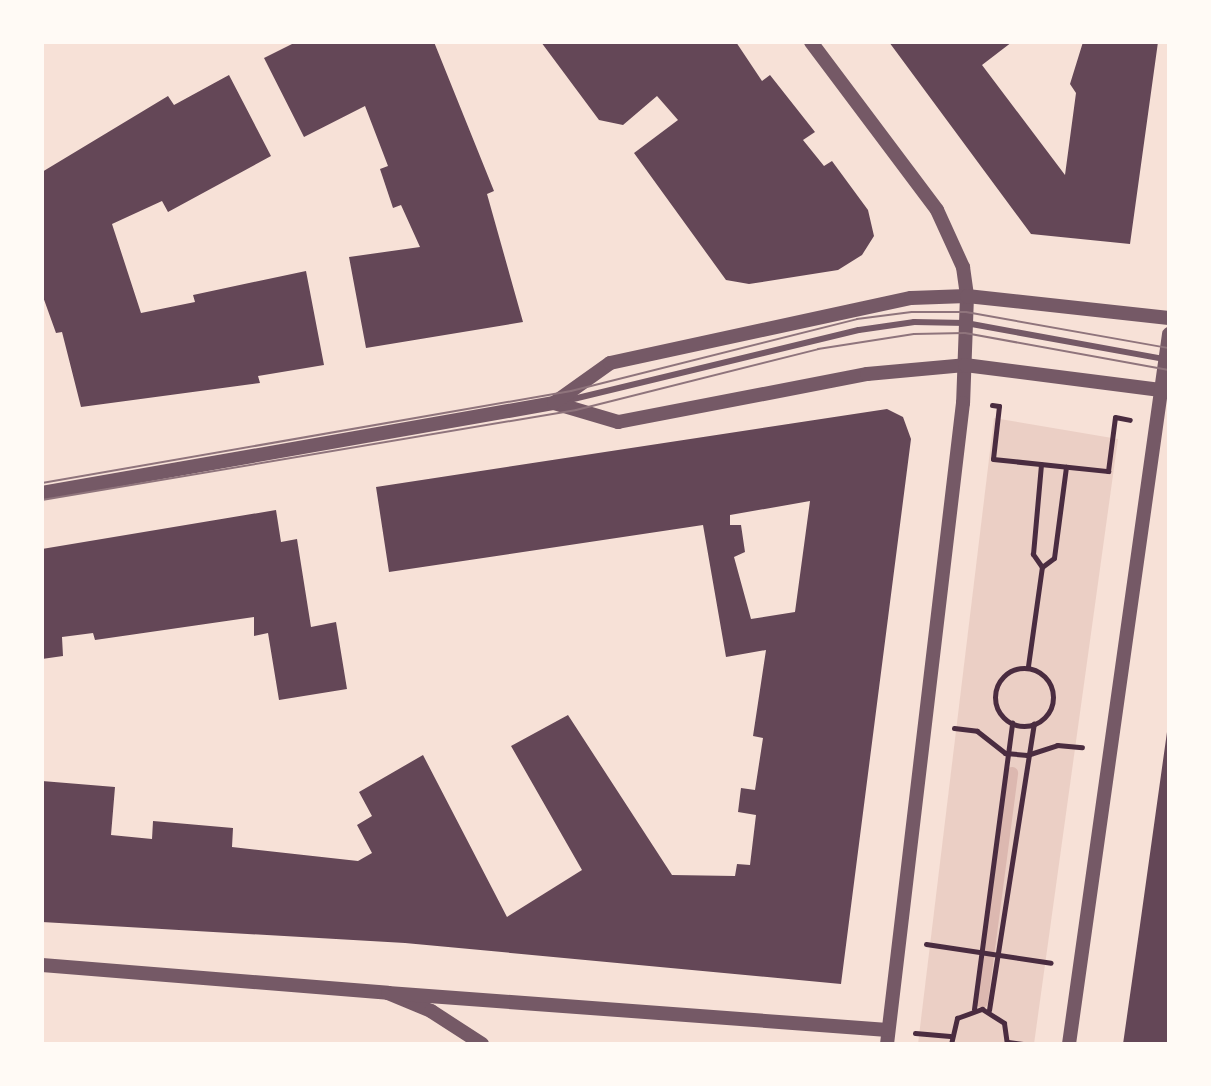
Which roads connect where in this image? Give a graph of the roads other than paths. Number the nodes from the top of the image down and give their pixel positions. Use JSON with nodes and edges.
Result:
{"nodes":[{"id":1,"x":811,"y":42,"type":"edge"},
{"id":2,"x":967,"y":296,"type":"junction"},
{"id":3,"x":1169,"y":318,"type":"edge"},
{"id":4,"x":966,"y":323,"type":"junction"},
{"id":5,"x":1169,"y":334,"type":"edge"},
{"id":6,"x":1167,"y":359,"type":"edge"},
{"id":7,"x":965,"y":365,"type":"junction"},
{"id":8,"x":1165,"y":391,"type":"edge"},
{"id":9,"x":554,"y":403,"type":"junction"},
{"id":10,"x":42,"y":493,"type":"edge"},
{"id":11,"x":42,"y":965,"type":"edge"},
{"id":12,"x":388,"y":993,"type":"junction"},
{"id":13,"x":888,"y":1037,"type":"edge"},
{"id":14,"x":482,"y":1044,"type":"edge"},
{"id":15,"x":1069,"y":1044,"type":"edge"}],
"edges":[{"from":1,"to":2,"type":"street"},
{"from":2,"to":3,"type":"street"},
{"from":2,"to":4,"type":"street"},
{"from":2,"to":9,"type":"street"},
{"from":4,"to":6,"type":"lane"},
{"from":4,"to":7,"type":"street"},
{"from":4,"to":9,"type":"lane"},
{"from":5,"to":6,"type":"street"},
{"from":6,"to":8,"type":"street"},
{"from":7,"to":8,"type":"street"},
{"from":7,"to":9,"type":"street"},
{"from":7,"to":13,"type":"street"},
{"from":8,"to":15,"type":"street"},
{"from":9,"to":10,"type":"street"},
{"from":11,"to":12,"type":"street"},
{"from":12,"to":13,"type":"street"},
{"from":12,"to":14,"type":"street"}]}
